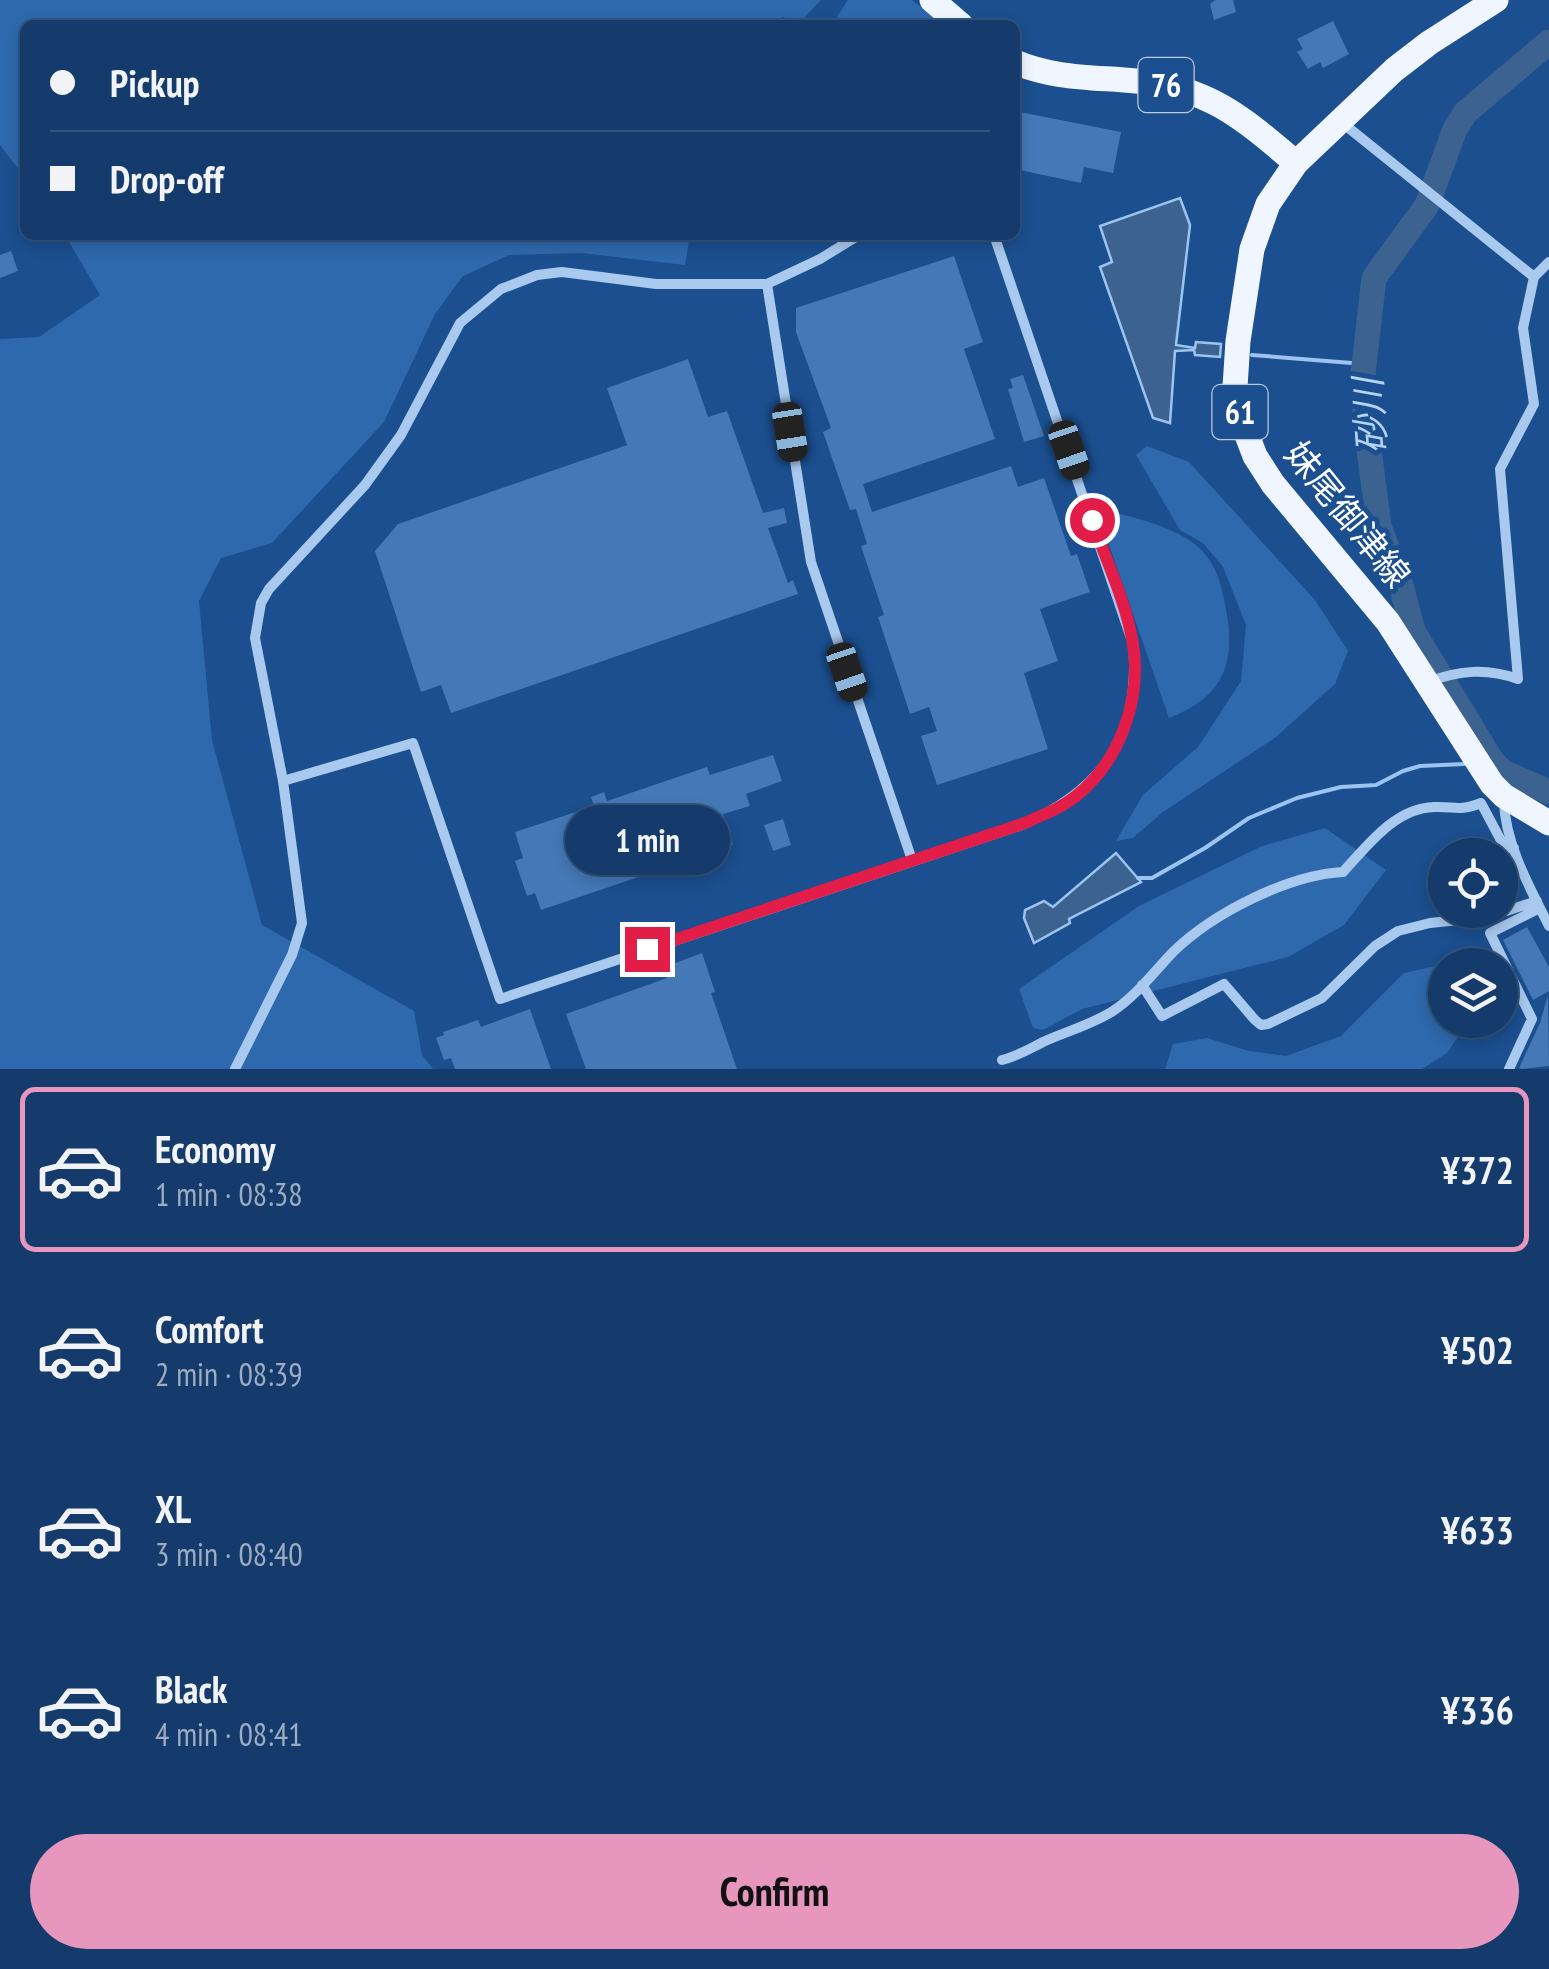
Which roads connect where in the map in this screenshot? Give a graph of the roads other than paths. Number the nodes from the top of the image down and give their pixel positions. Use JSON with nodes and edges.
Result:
{"nodes":[{"id":1,"x":932,"y":0,"type":"edge"},
{"id":2,"x":1496,"y":0,"type":"edge"},
{"id":3,"x":955,"y":20,"type":"edge"},
{"id":4,"x":1020,"y":64,"type":"edge"},
{"id":5,"x":1339,"y":121,"type":"junction"},
{"id":6,"x":1296,"y":164,"type":"junction"},
{"id":7,"x":851,"y":240,"type":"edge"},
{"id":8,"x":996,"y":240,"type":"edge"},
{"id":9,"x":1549,"y":262,"type":"edge"},
{"id":10,"x":1534,"y":277,"type":"junction"},
{"id":11,"x":767,"y":284,"type":"junction"},
{"id":12,"x":1437,"y":679,"type":"junction"},
{"id":13,"x":283,"y":780,"type":"junction"},
{"id":14,"x":1504,"y":796,"type":"junction"},
{"id":15,"x":1549,"y":822,"type":"edge"},
{"id":16,"x":1500,"y":838,"type":"edge"},
{"id":17,"x":1511,"y":838,"type":"edge"},
{"id":18,"x":1518,"y":857,"type":"edge"},
{"id":19,"x":912,"y":860,"type":"junction"},
{"id":20,"x":1538,"y":904,"type":"junction"},
{"id":21,"x":1549,"y":926,"type":"edge"},
{"id":22,"x":1142,"y":985,"type":"junction"},
{"id":23,"x":1002,"y":1060,"type":"dead end"},
{"id":24,"x":235,"y":1069,"type":"edge"},
{"id":25,"x":1509,"y":1069,"type":"edge"}],
"edges":[{"from":1,"to":3,"type":"main road"},
{"from":2,"to":5,"type":"main road","name":"妹尾御津線","number":"61"},
{"from":4,"to":6,"type":"main road","number":"76"},
{"from":5,"to":6,"type":"main road","name":"妹尾御津線","number":"61"},
{"from":5,"to":10,"type":"street"},
{"from":6,"to":12,"type":"main road","name":"妹尾御津線","number":"61"},
{"from":7,"to":11,"type":"street"},
{"from":8,"to":19,"type":"street"},
{"from":9,"to":10,"type":"street"},
{"from":10,"to":12,"type":"street"},
{"from":11,"to":13,"type":"street"},
{"from":11,"to":19,"type":"street"},
{"from":12,"to":14,"type":"main road","name":"妹尾御津線","number":"61"},
{"from":13,"to":19,"type":"street"},
{"from":13,"to":24,"type":"street"},
{"from":14,"to":15,"type":"main road","name":"妹尾御津線","number":"61"},
{"from":14,"to":17,"type":"street"},
{"from":16,"to":22,"type":"street"},
{"from":18,"to":20,"type":"street"},
{"from":20,"to":21,"type":"street"},
{"from":20,"to":22,"type":"street"},
{"from":20,"to":25,"type":"street"},
{"from":22,"to":23,"type":"street"}]}
